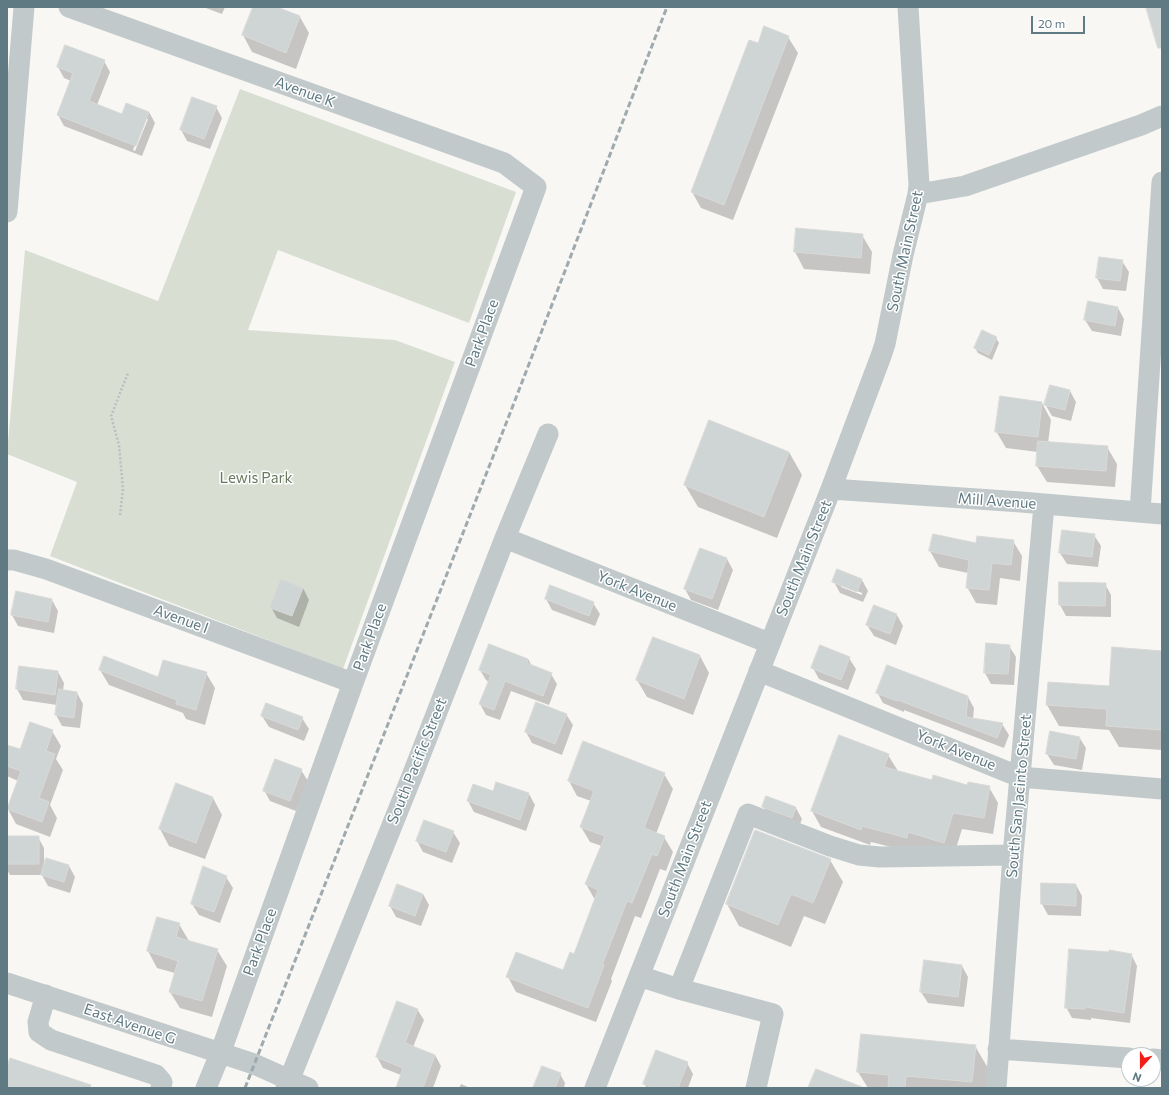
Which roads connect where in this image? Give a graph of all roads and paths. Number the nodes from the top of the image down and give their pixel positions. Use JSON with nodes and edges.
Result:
{"nodes":[{"id":1,"x":24,"y":7,"type":"edge"},
{"id":2,"x":69,"y":7,"type":"edge"},
{"id":3,"x":908,"y":7,"type":"edge"},
{"id":4,"x":1162,"y":116,"type":"edge"},
{"id":5,"x":1162,"y":182,"type":"edge"},
{"id":6,"x":536,"y":187,"type":"joint"},
{"id":7,"x":918,"y":194,"type":"junction"},
{"id":8,"x":7,"y":208,"type":"edge"},
{"id":9,"x":128,"y":373,"type":"dead end"},
{"id":10,"x":548,"y":434,"type":"dead end"},
{"id":11,"x":831,"y":489,"type":"junction"},
{"id":12,"x":1044,"y":505,"type":"junction"},
{"id":13,"x":1140,"y":512,"type":"junction"},
{"id":14,"x":1162,"y":514,"type":"edge"},
{"id":15,"x":120,"y":515,"type":"dead end"},
{"id":16,"x":505,"y":538,"type":"junction"},
{"id":17,"x":7,"y":560,"type":"edge"},
{"id":18,"x":769,"y":643,"type":"junction"},
{"id":19,"x":759,"y":671,"type":"junction"},
{"id":20,"x":353,"y":683,"type":"junction"},
{"id":21,"x":1020,"y":777,"type":"junction"},
{"id":22,"x":1162,"y":789,"type":"edge"},
{"id":23,"x":1013,"y":855,"type":"junction"},
{"id":24,"x":639,"y":976,"type":"junction"},
{"id":25,"x":7,"y":983,"type":"edge"},
{"id":26,"x":679,"y":989,"type":"junction"},
{"id":27,"x":46,"y":995,"type":"junction"},
{"id":28,"x":998,"y":1049,"type":"junction"},
{"id":29,"x":220,"y":1054,"type":"junction"},
{"id":30,"x":1121,"y":1057,"type":"edge"},
{"id":31,"x":288,"y":1084,"type":"edge"},
{"id":32,"x":161,"y":1088,"type":"edge"},
{"id":33,"x":206,"y":1088,"type":"edge"},
{"id":34,"x":308,"y":1088,"type":"edge"},
{"id":35,"x":595,"y":1088,"type":"edge"},
{"id":36,"x":756,"y":1088,"type":"edge"},
{"id":37,"x":996,"y":1088,"type":"edge"}],
"edges":[{"from":1,"to":8,"type":"street"},
{"from":2,"to":6,"type":"street","name":"Avenue K"},
{"from":3,"to":7,"type":"street","name":"South Main Street"},
{"from":4,"to":7,"type":"street"},
{"from":5,"to":13,"type":"street"},
{"from":6,"to":20,"type":"street","name":"Park Place"},
{"from":7,"to":11,"type":"street","name":"South Main Street"},
{"from":9,"to":15,"type":"path"},
{"from":10,"to":16,"type":"street","name":"South Pacific Street"},
{"from":11,"to":12,"type":"street","name":"Mill Avenue"},
{"from":11,"to":18,"type":"street","name":"South Main Street"},
{"from":12,"to":13,"type":"street","name":"Mill Avenue"},
{"from":12,"to":21,"type":"street","name":"South San Jacinto Street"},
{"from":13,"to":14,"type":"street","name":"Mill Avenue"},
{"from":16,"to":18,"type":"street","name":"York Avenue"},
{"from":16,"to":31,"type":"street","name":"South Pacific Street"},
{"from":17,"to":20,"type":"street","name":"Avenue I"},
{"from":18,"to":19,"type":"street","name":"South Main Street"},
{"from":19,"to":21,"type":"street","name":"York Avenue"},
{"from":19,"to":24,"type":"street","name":"South Main Street"},
{"from":20,"to":29,"type":"street","name":"Park Place"},
{"from":21,"to":22,"type":"street","name":"York Avenue"},
{"from":21,"to":23,"type":"street","name":"South San Jacinto Street"},
{"from":23,"to":26,"type":"street"},
{"from":23,"to":28,"type":"street","name":"South San Jacinto Street"},
{"from":24,"to":26,"type":"street"},
{"from":24,"to":35,"type":"street","name":"South Main Street"},
{"from":25,"to":27,"type":"street","name":"East Avenue G"},
{"from":26,"to":36,"type":"street"},
{"from":27,"to":29,"type":"street","name":"East Avenue G"},
{"from":27,"to":32,"type":"street"},
{"from":28,"to":30,"type":"street"},
{"from":28,"to":37,"type":"street","name":"South San Jacinto Street"},
{"from":29,"to":31,"type":"street","name":"East Avenue G"},
{"from":29,"to":33,"type":"street","name":"Park Place"},
{"from":31,"to":34,"type":"street","name":"East Avenue G"}]}
